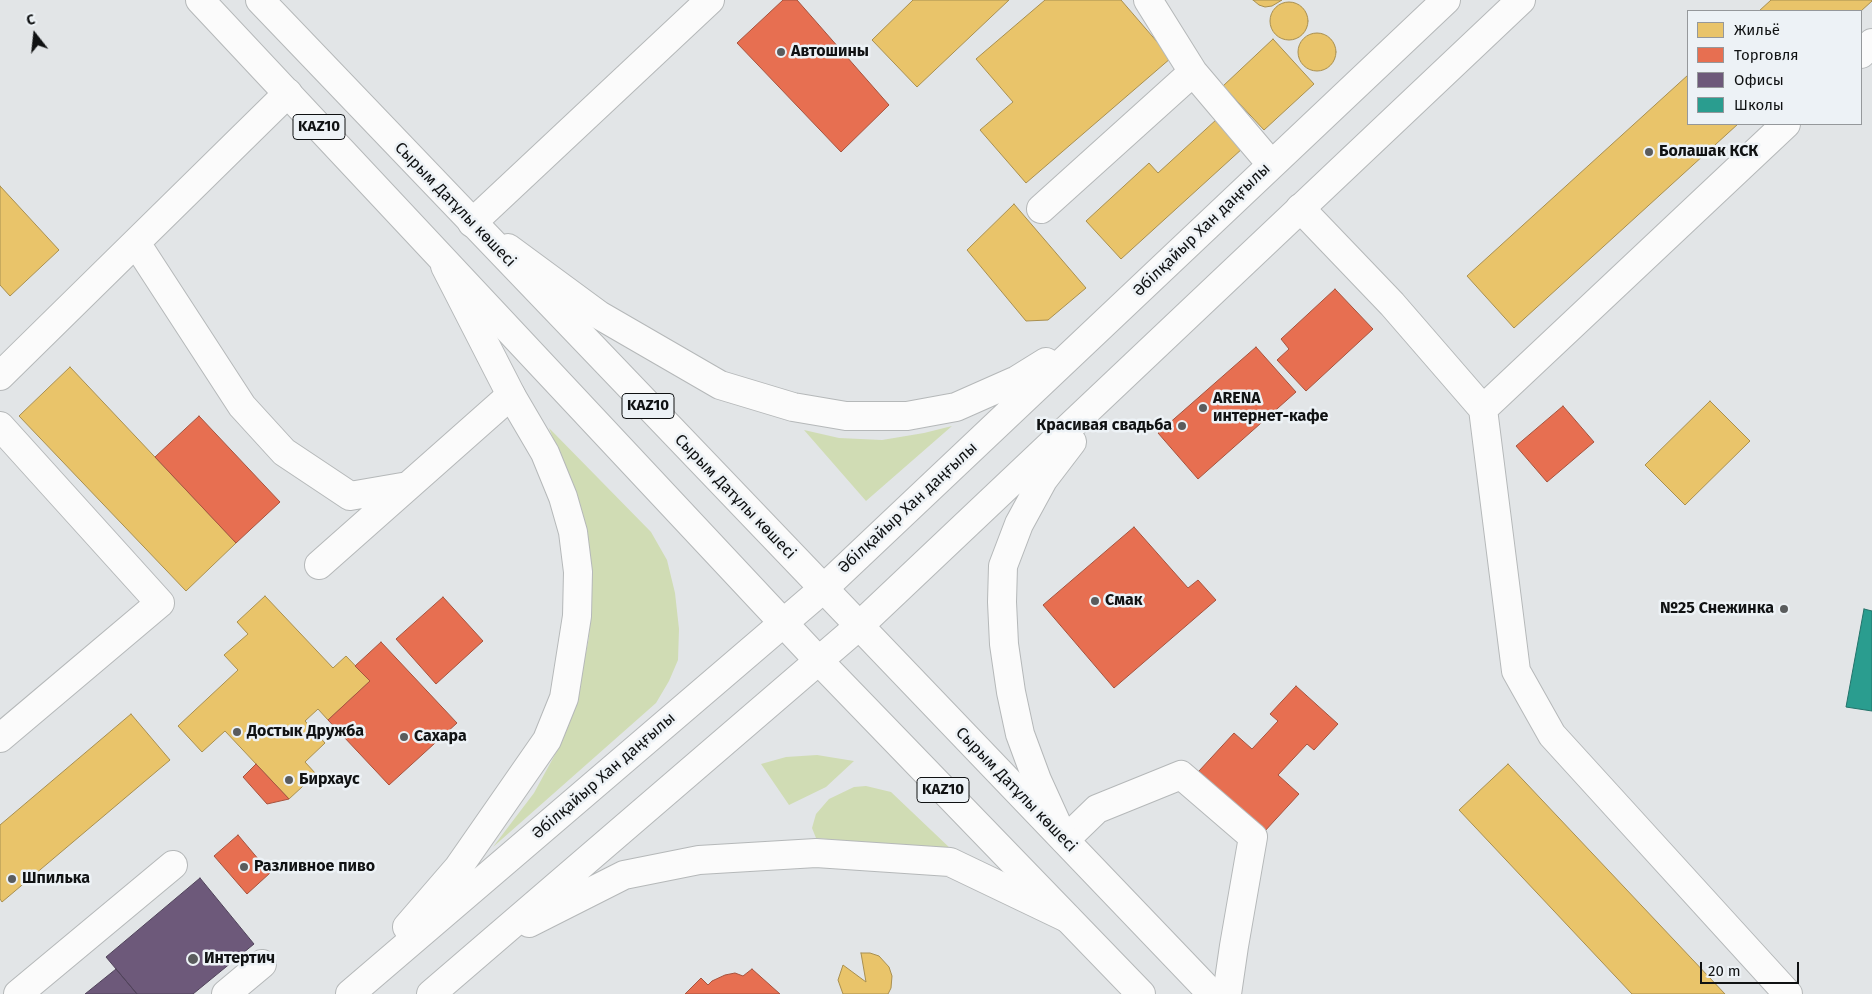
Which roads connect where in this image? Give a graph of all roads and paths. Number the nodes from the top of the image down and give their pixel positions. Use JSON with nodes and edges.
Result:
{"nodes":[{"id":1,"x":200,"y":0,"type":"edge"},
{"id":2,"x":260,"y":0,"type":"edge"},
{"id":3,"x":710,"y":0,"type":"edge"},
{"id":4,"x":1148,"y":0,"type":"edge"},
{"id":5,"x":1446,"y":0,"type":"edge"},
{"id":6,"x":1521,"y":0,"type":"edge"},
{"id":7,"x":1872,"y":43,"type":"edge"},
{"id":8,"x":1862,"y":53,"type":"edge"},
{"id":9,"x":1193,"y":72,"type":"junction"},
{"id":10,"x":288,"y":93,"type":"junction"},
{"id":11,"x":1785,"y":125,"type":"edge"},
{"id":12,"x":1272,"y":164,"type":"junction"},
{"id":13,"x":1300,"y":208,"type":"junction"},
{"id":14,"x":1041,"y":209,"type":"dead end"},
{"id":15,"x":472,"y":222,"type":"junction"},
{"id":16,"x":136,"y":243,"type":"junction"},
{"id":17,"x":438,"y":254,"type":"junction"},
{"id":18,"x":1092,"y":334,"type":"junction"},
{"id":19,"x":1127,"y":372,"type":"junction"},
{"id":20,"x":0,"y":376,"type":"edge"},
{"id":21,"x":511,"y":394,"type":"junction"},
{"id":22,"x":1483,"y":409,"type":"junction"},
{"id":23,"x":0,"y":426,"type":"edge"},
{"id":24,"x":408,"y":486,"type":"junction"},
{"id":25,"x":319,"y":565,"type":"dead end"},
{"id":26,"x":823,"y":589,"type":"junction"},
{"id":27,"x":784,"y":622,"type":"junction"},
{"id":28,"x":859,"y":626,"type":"junction"},
{"id":29,"x":819,"y":661,"type":"junction"},
{"id":30,"x":0,"y":738,"type":"edge"},
{"id":31,"x":1064,"y":840,"type":"junction"},
{"id":32,"x":174,"y":865,"type":"dead end"},
{"id":33,"x":1068,"y":919,"type":"junction"},
{"id":34,"x":492,"y":942,"type":"junction"},
{"id":35,"x":262,"y":964,"type":"dead end"},
{"id":36,"x":18,"y":994,"type":"edge"},
{"id":37,"x":226,"y":994,"type":"edge"},
{"id":38,"x":350,"y":994,"type":"edge"},
{"id":39,"x":431,"y":994,"type":"edge"},
{"id":40,"x":1141,"y":994,"type":"edge"},
{"id":41,"x":1212,"y":994,"type":"edge"},
{"id":42,"x":1227,"y":994,"type":"edge"},
{"id":43,"x":1788,"y":994,"type":"edge"}],
"edges":[{"from":1,"to":10,"type":"main road","number":"KAZ10"},
{"from":2,"to":15,"type":"main road","name":"Сырым Датұлы көшесі","number":"KAZ10"},
{"from":3,"to":15,"type":"main road"},
{"from":4,"to":9,"type":"main road"},
{"from":5,"to":12,"type":"main road","name":"Әбілқайыр Хан даңғылы"},
{"from":6,"to":13,"type":"main road"},
{"from":7,"to":8,"type":"main road"},
{"from":9,"to":12,"type":"main road"},
{"from":9,"to":14,"type":"main road"},
{"from":10,"to":16,"type":"main road"},
{"from":10,"to":17,"type":"main road","number":"KAZ10"},
{"from":11,"to":22,"type":"main road"},
{"from":12,"to":18,"type":"main road","name":"Әбілқайыр Хан даңғылы"},
{"from":13,"to":19,"type":"main road"},
{"from":13,"to":22,"type":"main road"},
{"from":15,"to":18,"type":"main road"},
{"from":15,"to":26,"type":"main road","name":"Сырым Датұлы көшесі","number":"KAZ10"},
{"from":16,"to":20,"type":"main road"},
{"from":16,"to":24,"type":"main road"},
{"from":17,"to":21,"type":"main road"},
{"from":17,"to":27,"type":"main road","number":"KAZ10"},
{"from":18,"to":26,"type":"main road","name":"Әбілқайыр Хан даңғылы"},
{"from":19,"to":28,"type":"main road"},
{"from":19,"to":31,"type":"main road"},
{"from":21,"to":24,"type":"main road"},
{"from":21,"to":38,"type":"main road"},
{"from":22,"to":43,"type":"main road"},
{"from":23,"to":30,"type":"main road"},
{"from":24,"to":25,"type":"main road"},
{"from":26,"to":27,"type":"main road","name":"Әбілқайыр Хан даңғылы"},
{"from":26,"to":28,"type":"main road","name":"Сырым Датұлы көшесі","number":"KAZ10"},
{"from":27,"to":29,"type":"main road","number":"KAZ10"},
{"from":27,"to":38,"type":"main road","name":"Әбілқайыр Хан даңғылы"},
{"from":28,"to":29,"type":"main road"},
{"from":28,"to":31,"type":"main road","name":"Сырым Датұлы көшесі","number":"KAZ10"},
{"from":29,"to":33,"type":"main road","number":"KAZ10"},
{"from":29,"to":34,"type":"main road"},
{"from":31,"to":41,"type":"main road","name":"Сырым Датұлы көшесі","number":"KAZ10"},
{"from":31,"to":42,"type":"main road"},
{"from":32,"to":36,"type":"main road"},
{"from":33,"to":34,"type":"main road"},
{"from":33,"to":40,"type":"main road","number":"KAZ10"},
{"from":34,"to":39,"type":"main road"},
{"from":35,"to":37,"type":"main road"}]}
